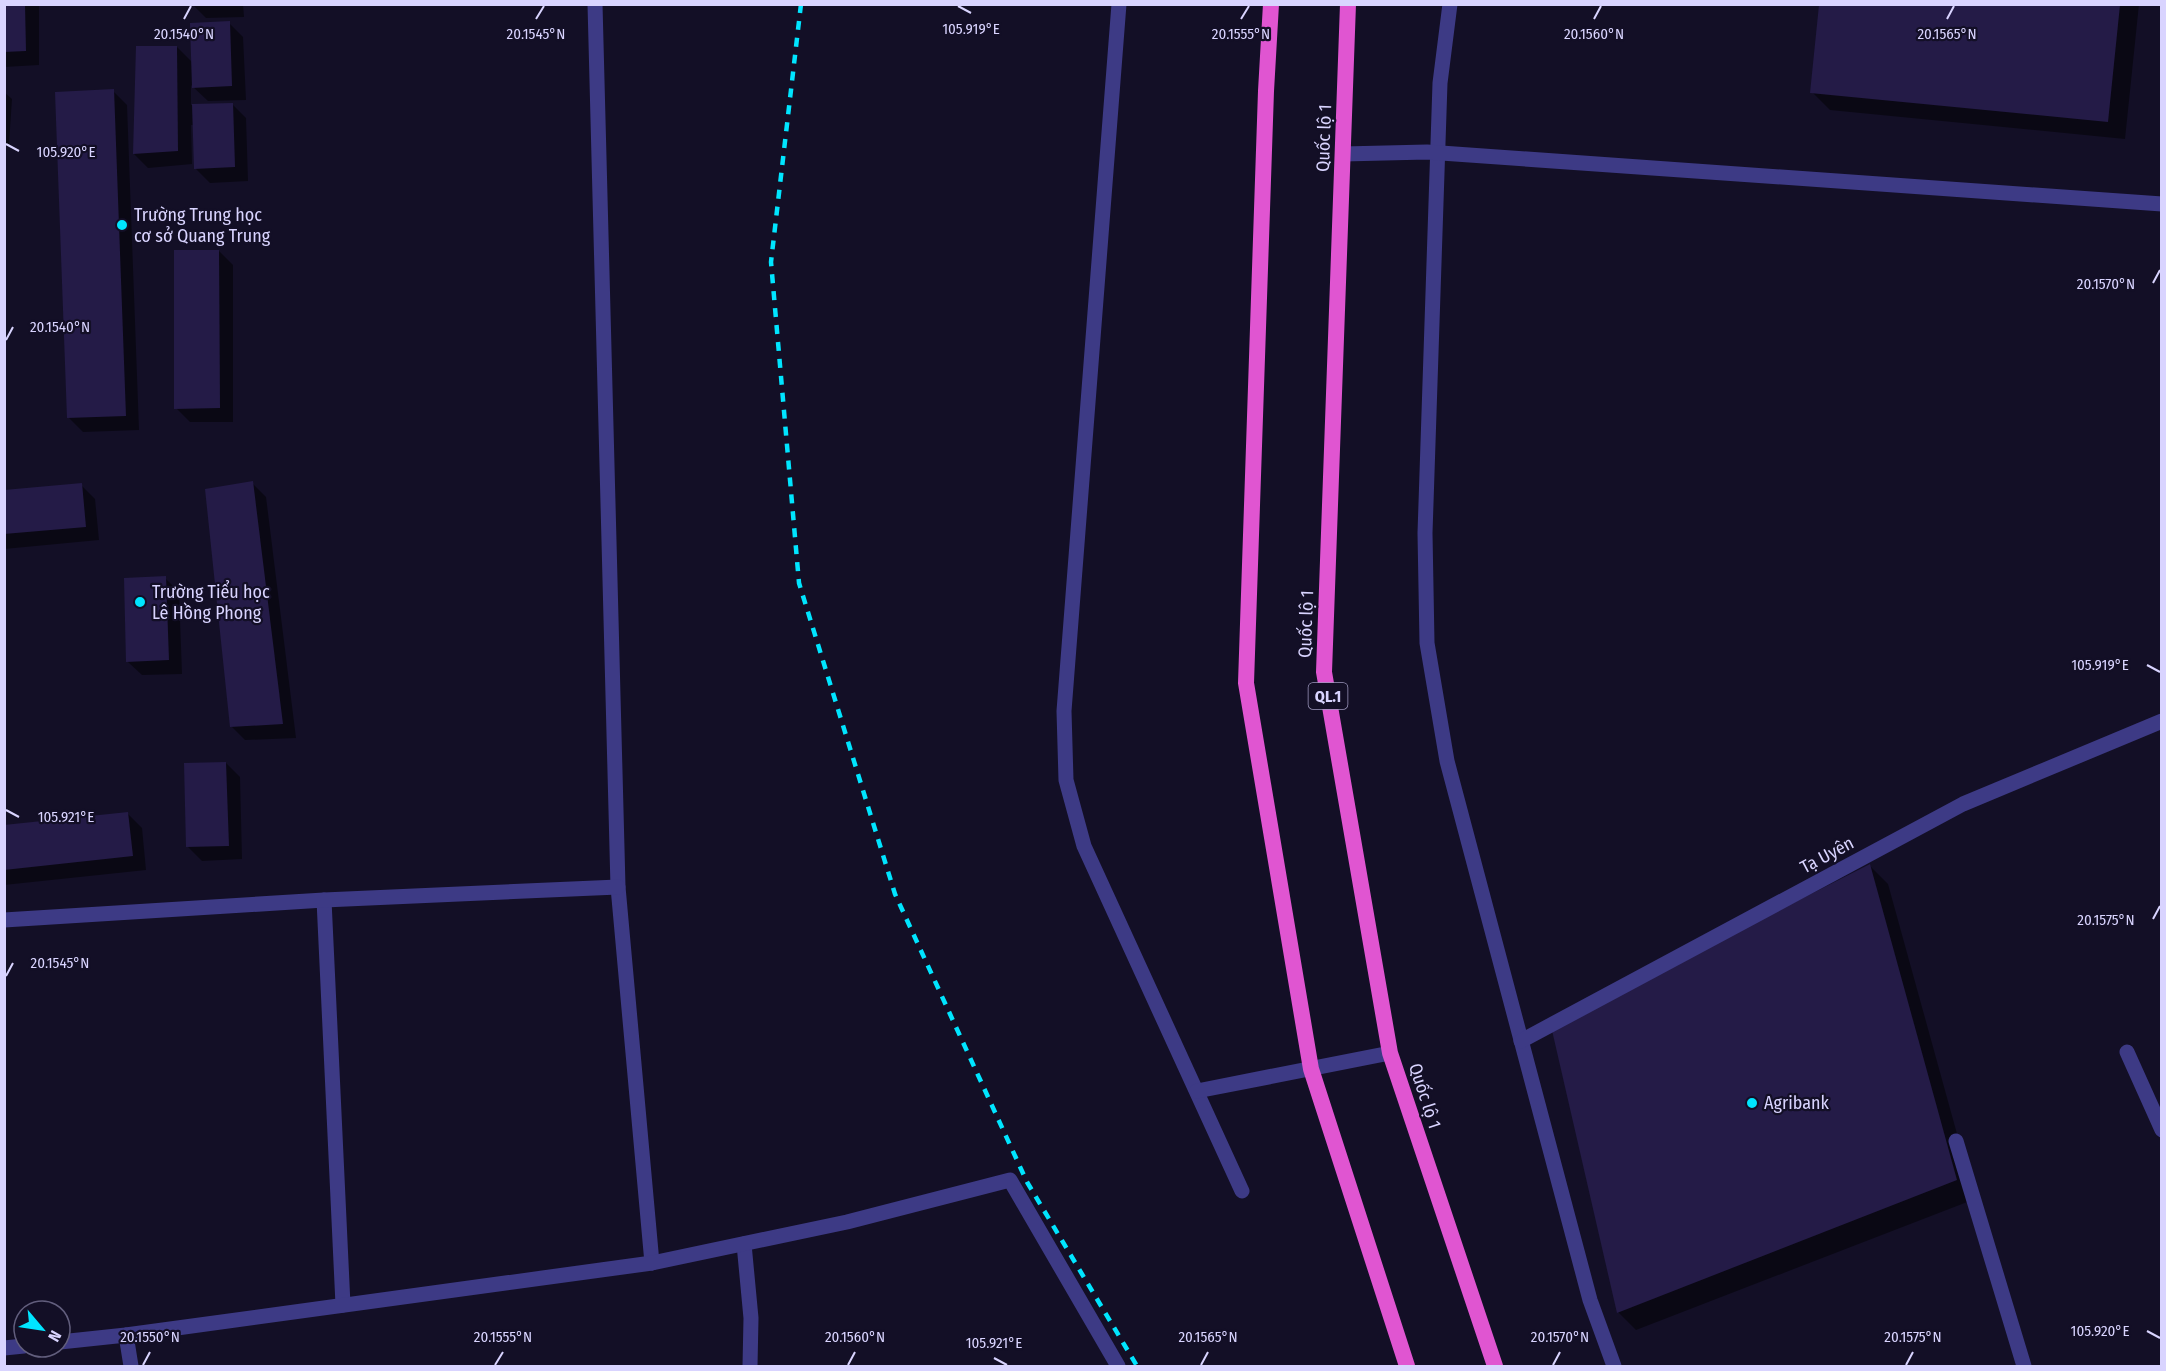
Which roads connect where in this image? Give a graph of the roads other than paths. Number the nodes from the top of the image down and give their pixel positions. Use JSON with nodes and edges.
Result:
{"nodes":[{"id":1,"x":595,"y":4,"type":"edge"},
{"id":2,"x":1119,"y":4,"type":"edge"},
{"id":3,"x":1272,"y":4,"type":"edge"},
{"id":4,"x":1348,"y":4,"type":"edge"},
{"id":5,"x":1450,"y":4,"type":"edge"},
{"id":6,"x":1438,"y":153,"type":"junction"},
{"id":7,"x":1343,"y":154,"type":"junction"},
{"id":8,"x":2162,"y":204,"type":"edge"},
{"id":9,"x":2162,"y":721,"type":"edge"},
{"id":10,"x":618,"y":887,"type":"junction"},
{"id":11,"x":324,"y":900,"type":"junction"},
{"id":12,"x":4,"y":920,"type":"edge"},
{"id":13,"x":1521,"y":1041,"type":"junction"},
{"id":14,"x":2127,"y":1052,"type":"dead end"},
{"id":15,"x":1390,"y":1053,"type":"junction"},
{"id":16,"x":1311,"y":1069,"type":"junction"},
{"id":17,"x":1197,"y":1091,"type":"junction"},
{"id":18,"x":2162,"y":1130,"type":"edge"},
{"id":19,"x":1956,"y":1141,"type":"dead end"},
{"id":20,"x":1242,"y":1191,"type":"dead end"},
{"id":21,"x":744,"y":1244,"type":"junction"},
{"id":22,"x":652,"y":1263,"type":"junction"},
{"id":23,"x":343,"y":1305,"type":"junction"},
{"id":24,"x":126,"y":1335,"type":"junction"},
{"id":25,"x":72,"y":1341,"type":"edge"},
{"id":26,"x":131,"y":1366,"type":"edge"},
{"id":27,"x":750,"y":1366,"type":"edge"},
{"id":28,"x":1118,"y":1366,"type":"edge"},
{"id":29,"x":1407,"y":1366,"type":"edge"},
{"id":30,"x":1495,"y":1366,"type":"edge"},
{"id":31,"x":1614,"y":1366,"type":"edge"},
{"id":32,"x":2025,"y":1366,"type":"edge"}],
"edges":[{"from":1,"to":10,"type":"street"},
{"from":2,"to":17,"type":"street"},
{"from":3,"to":16,"type":"highway"},
{"from":4,"to":7,"type":"highway","name":"Quốc lộ 1","number":"QL.1"},
{"from":5,"to":6,"type":"street"},
{"from":6,"to":7,"type":"street"},
{"from":6,"to":8,"type":"street"},
{"from":6,"to":13,"type":"street"},
{"from":7,"to":15,"type":"highway","name":"Quốc lộ 1","number":"QL.1"},
{"from":9,"to":13,"type":"street","name":"Tạ Uyên"},
{"from":10,"to":11,"type":"street"},
{"from":10,"to":22,"type":"street"},
{"from":11,"to":12,"type":"street"},
{"from":11,"to":23,"type":"street"},
{"from":13,"to":31,"type":"street"},
{"from":14,"to":18,"type":"street"},
{"from":15,"to":16,"type":"street"},
{"from":15,"to":30,"type":"highway","name":"Quốc lộ 1","number":"QL.1"},
{"from":16,"to":17,"type":"street"},
{"from":16,"to":29,"type":"highway"},
{"from":17,"to":20,"type":"street"},
{"from":19,"to":32,"type":"street"},
{"from":21,"to":22,"type":"street"},
{"from":21,"to":27,"type":"street"},
{"from":21,"to":28,"type":"street"},
{"from":22,"to":23,"type":"street"},
{"from":23,"to":24,"type":"street"},
{"from":24,"to":25,"type":"street"},
{"from":24,"to":26,"type":"street"}]}
